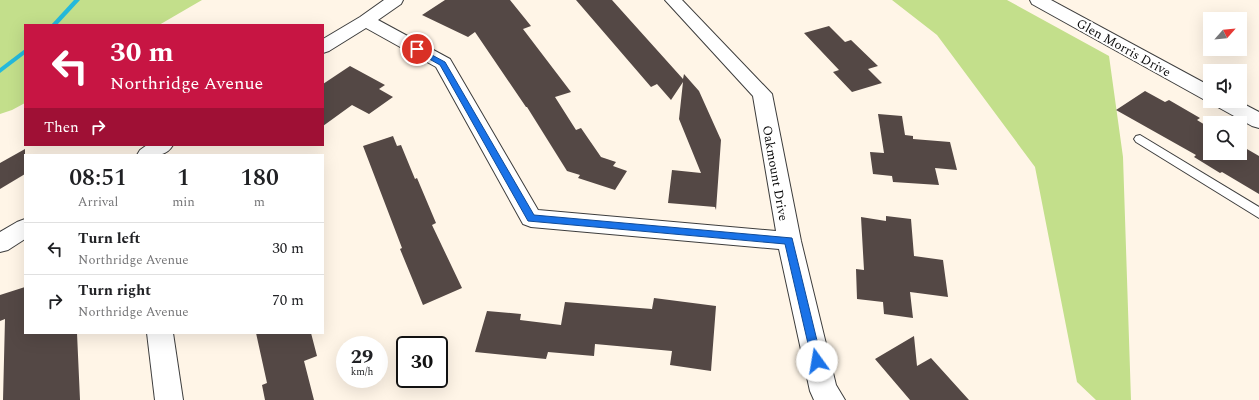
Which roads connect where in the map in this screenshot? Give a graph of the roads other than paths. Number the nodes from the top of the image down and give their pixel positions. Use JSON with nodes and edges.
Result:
{"nodes":[{"id":1,"x":395,"y":0,"type":"edge"},
{"id":2,"x":672,"y":0,"type":"edge"},
{"id":3,"x":1038,"y":0,"type":"edge"},
{"id":4,"x":366,"y":21,"type":"junction"},
{"id":5,"x":324,"y":47,"type":"edge"},
{"id":6,"x":1203,"y":90,"type":"edge"},
{"id":7,"x":1238,"y":108,"type":"edge"},
{"id":8,"x":1257,"y":117,"type":"edge"},
{"id":9,"x":1140,"y":139,"type":"dead end"},
{"id":10,"x":161,"y":146,"type":"edge"},
{"id":11,"x":149,"y":154,"type":"edge"},
{"id":12,"x":1259,"y":213,"type":"edge"},
{"id":13,"x":24,"y":229,"type":"edge"},
{"id":14,"x":789,"y":241,"type":"junction"},
{"id":15,"x":0,"y":243,"type":"edge"},
{"id":16,"x":160,"y":334,"type":"edge"},
{"id":17,"x":170,"y":400,"type":"edge"},
{"id":18,"x":831,"y":400,"type":"edge"}],
"edges":[{"from":1,"to":4,"type":"street"},
{"from":2,"to":14,"type":"street","name":"Oakmount Drive"},
{"from":3,"to":6,"type":"street","name":"Glen Morris Drive"},
{"from":4,"to":5,"type":"street"},
{"from":4,"to":14,"type":"street"},
{"from":7,"to":8,"type":"street"},
{"from":9,"to":12,"type":"lane"},
{"from":10,"to":11,"type":"street"},
{"from":13,"to":15,"type":"street"},
{"from":14,"to":18,"type":"street","name":"Oakmount Drive"},
{"from":16,"to":17,"type":"street"}]}
